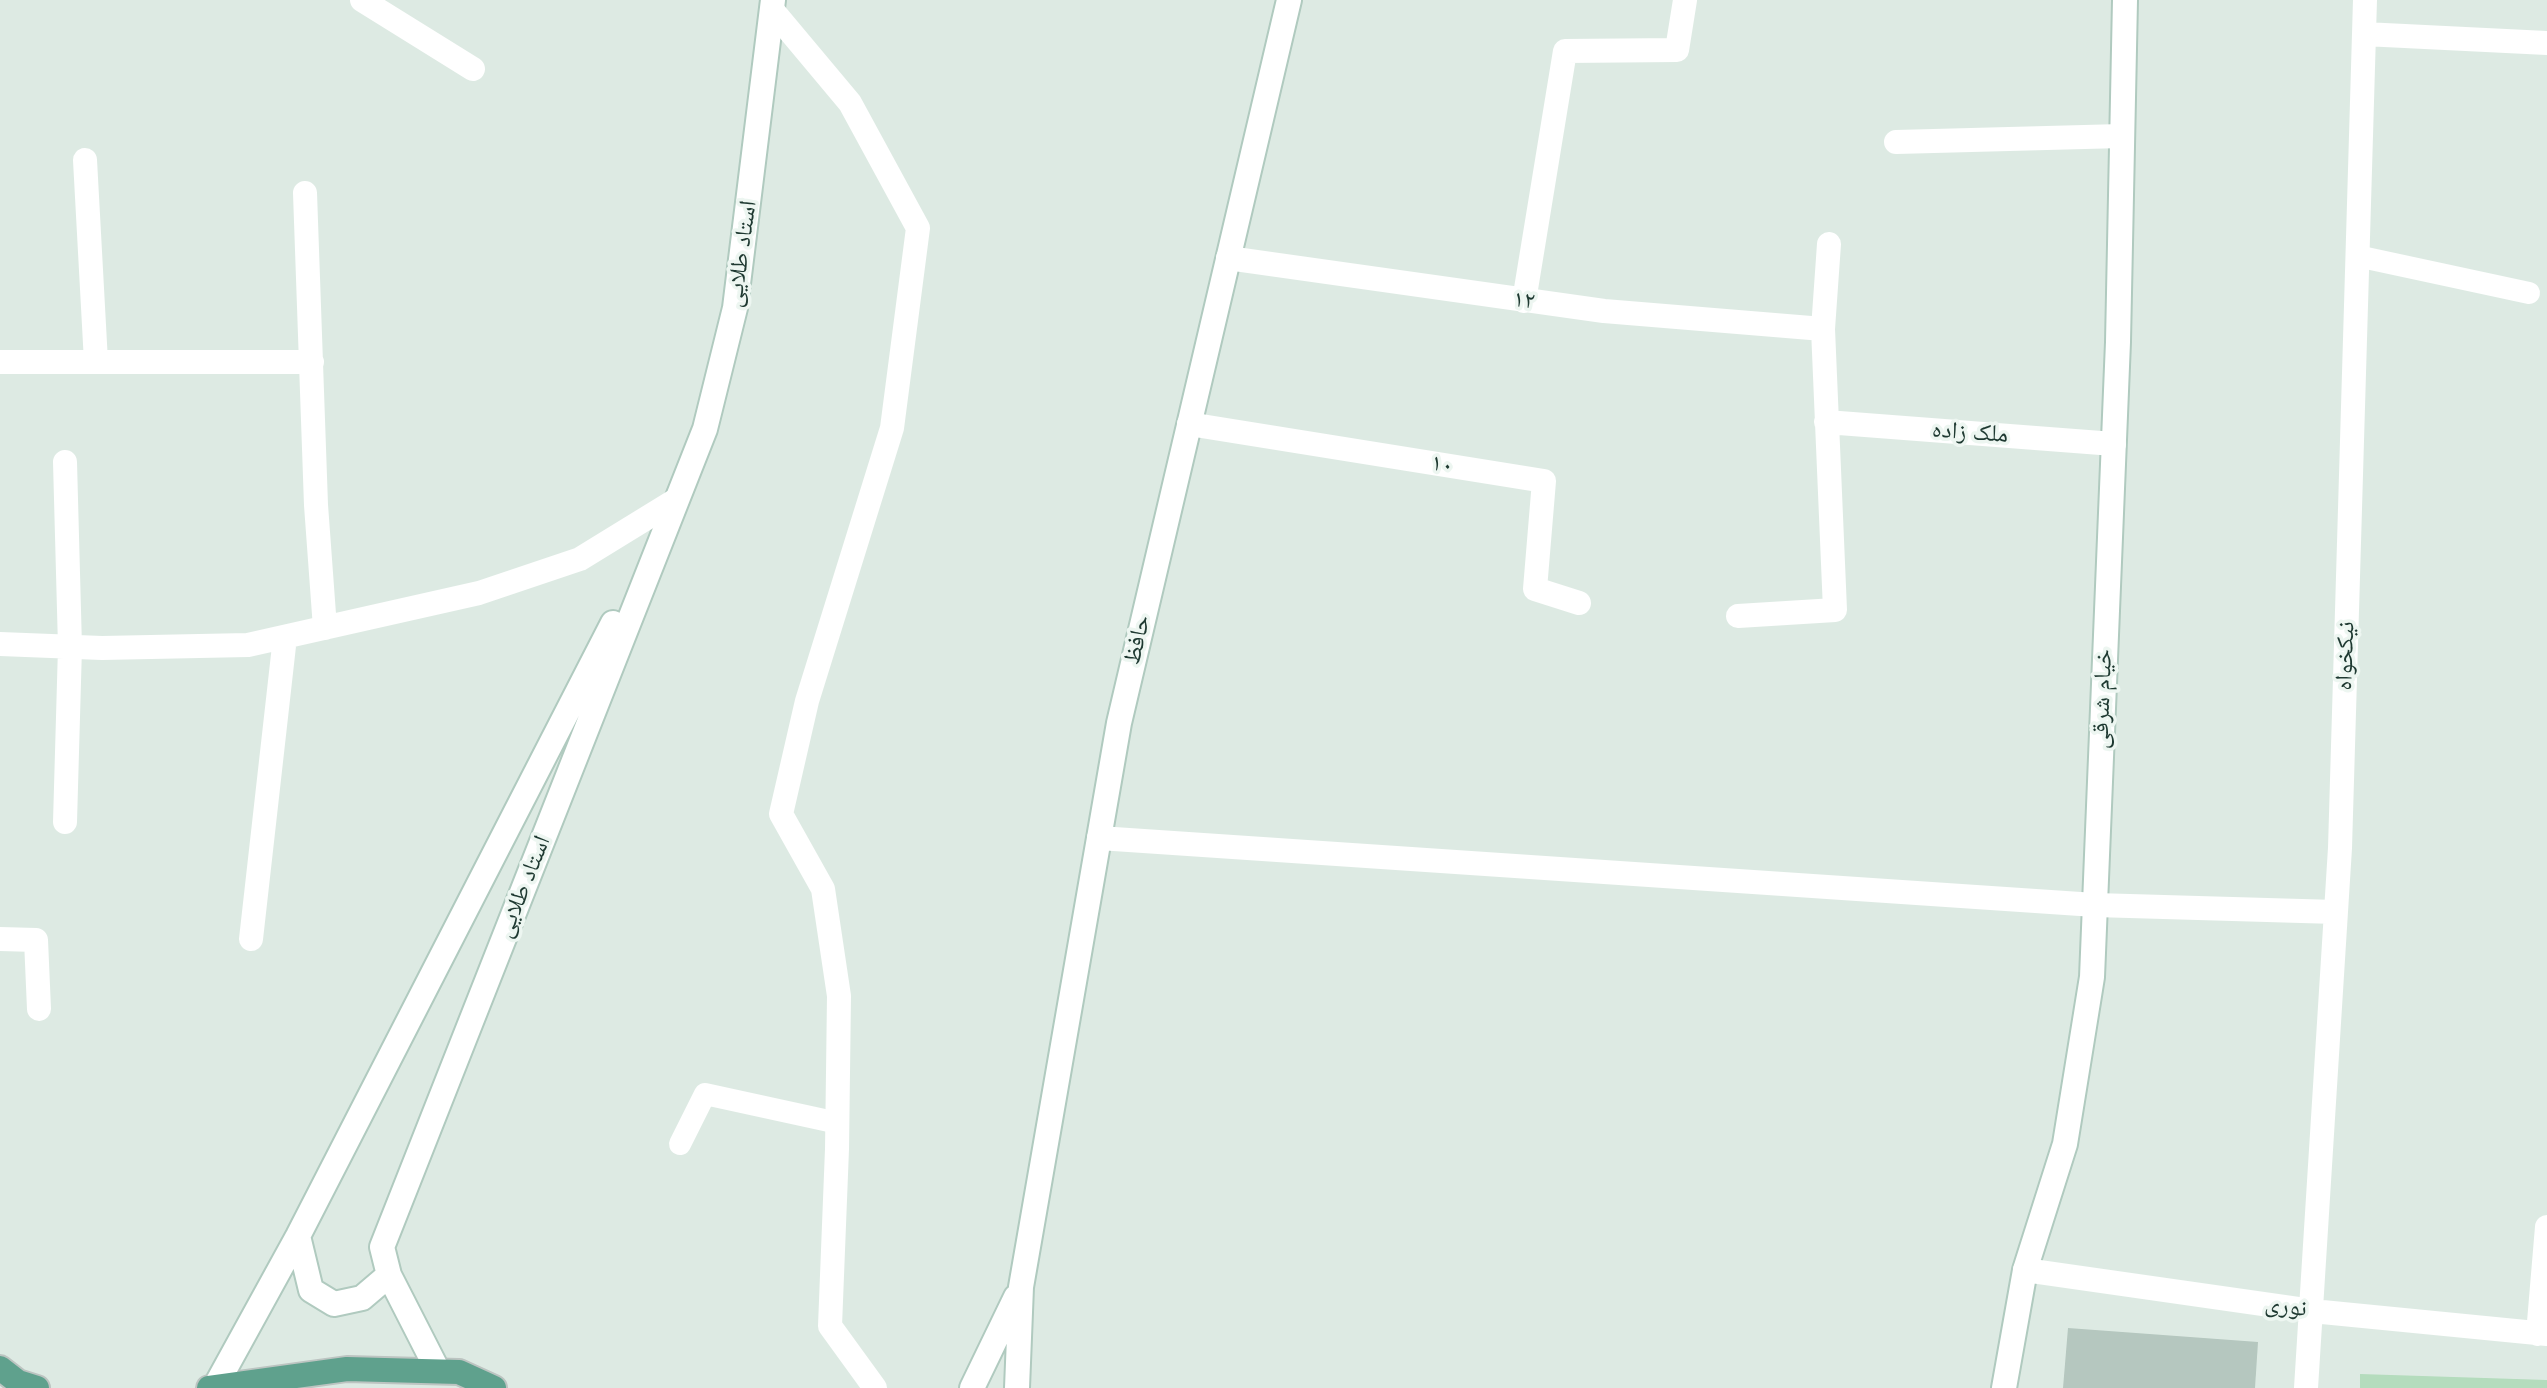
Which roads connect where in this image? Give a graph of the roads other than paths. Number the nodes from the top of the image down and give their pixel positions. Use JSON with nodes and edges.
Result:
{"nodes":[{"id":1,"x":362,"y":0,"type":"edge"},
{"id":2,"x":1289,"y":0,"type":"edge"},
{"id":3,"x":1685,"y":0,"type":"edge"},
{"id":4,"x":2125,"y":0,"type":"edge"},
{"id":5,"x":2365,"y":0,"type":"edge"},
{"id":6,"x":773,"y":6,"type":"edge"},
{"id":7,"x":2364,"y":34,"type":"junction"},
{"id":8,"x":2547,"y":43,"type":"edge"},
{"id":9,"x":473,"y":69,"type":"dead end"},
{"id":10,"x":2122,"y":136,"type":"junction"},
{"id":11,"x":1896,"y":142,"type":"dead end"},
{"id":12,"x":85,"y":160,"type":"dead end"},
{"id":13,"x":305,"y":193,"type":"dead end"},
{"id":14,"x":1829,"y":244,"type":"dead end"},
{"id":15,"x":2357,"y":256,"type":"junction"},
{"id":16,"x":1228,"y":258,"type":"junction"},
{"id":17,"x":2529,"y":293,"type":"dead end"},
{"id":18,"x":1524,"y":301,"type":"junction"},
{"id":19,"x":1823,"y":329,"type":"junction"},
{"id":20,"x":0,"y":362,"type":"edge"},
{"id":21,"x":96,"y":362,"type":"junction"},
{"id":22,"x":312,"y":362,"type":"junction"},
{"id":23,"x":1826,"y":422,"type":"junction"},
{"id":24,"x":1189,"y":424,"type":"junction"},
{"id":25,"x":2114,"y":444,"type":"junction"},
{"id":26,"x":65,"y":462,"type":"dead end"},
{"id":27,"x":676,"y":500,"type":"junction"},
{"id":28,"x":1579,"y":603,"type":"dead end"},
{"id":29,"x":1738,"y":616,"type":"dead end"},
{"id":30,"x":325,"y":628,"type":"junction"},
{"id":31,"x":285,"y":637,"type":"junction"},
{"id":32,"x":0,"y":644,"type":"edge"},
{"id":33,"x":70,"y":647,"type":"junction"},
{"id":34,"x":65,"y":822,"type":"dead end"},
{"id":35,"x":1099,"y":838,"type":"junction"},
{"id":36,"x":2095,"y":905,"type":"junction"},
{"id":37,"x":2336,"y":912,"type":"junction"},
{"id":38,"x":0,"y":939,"type":"edge"},
{"id":39,"x":251,"y":939,"type":"dead end"},
{"id":40,"x":39,"y":1009,"type":"dead end"},
{"id":41,"x":838,"y":1123,"type":"junction"},
{"id":42,"x":680,"y":1144,"type":"dead end"},
{"id":43,"x":2547,"y":1227,"type":"edge"},
{"id":44,"x":298,"y":1236,"type":"junction"},
{"id":45,"x":2025,"y":1270,"type":"junction"},
{"id":46,"x":389,"y":1275,"type":"junction"},
{"id":47,"x":1021,"y":1287,"type":"junction"},
{"id":48,"x":2312,"y":1311,"type":"junction"},
{"id":49,"x":2542,"y":1334,"type":"edge"},
{"id":50,"x":0,"y":1368,"type":"edge"},
{"id":51,"x":438,"y":1371,"type":"junction"},
{"id":52,"x":37,"y":1388,"type":"edge"},
{"id":53,"x":212,"y":1388,"type":"edge"},
{"id":54,"x":494,"y":1388,"type":"edge"},
{"id":55,"x":875,"y":1388,"type":"edge"},
{"id":56,"x":972,"y":1388,"type":"edge"},
{"id":57,"x":1017,"y":1388,"type":"edge"},
{"id":58,"x":2004,"y":1388,"type":"edge"},
{"id":59,"x":2306,"y":1388,"type":"edge"}],
"edges":[{"from":1,"to":9,"type":"street"},
{"from":2,"to":16,"type":"street","name":"حافظ"},
{"from":3,"to":18,"type":"street"},
{"from":4,"to":10,"type":"street","name":"خیام شرقی"},
{"from":5,"to":7,"type":"street","name":"نیکخواه"},
{"from":6,"to":27,"type":"street","name":"استاد طلایی"},
{"from":6,"to":41,"type":"street"},
{"from":7,"to":8,"type":"street"},
{"from":7,"to":15,"type":"street","name":"نیکخواه"},
{"from":10,"to":11,"type":"street"},
{"from":10,"to":25,"type":"street","name":"خیام شرقی"},
{"from":12,"to":21,"type":"street"},
{"from":13,"to":22,"type":"street"},
{"from":14,"to":19,"type":"street"},
{"from":15,"to":17,"type":"lane"},
{"from":15,"to":37,"type":"street","name":"نیکخواه"},
{"from":16,"to":18,"type":"street","name":"۱۲"},
{"from":16,"to":24,"type":"street","name":"حافظ"},
{"from":18,"to":19,"type":"street","name":"۱۲"},
{"from":19,"to":23,"type":"street"},
{"from":20,"to":21,"type":"street"},
{"from":21,"to":22,"type":"street"},
{"from":22,"to":30,"type":"street"},
{"from":23,"to":25,"type":"street","name":"ملک زاده"},
{"from":23,"to":29,"type":"street"},
{"from":24,"to":28,"type":"street","name":"۱۰"},
{"from":24,"to":35,"type":"street","name":"حافظ"},
{"from":25,"to":36,"type":"street","name":"خیام شرقی"},
{"from":26,"to":33,"type":"street"},
{"from":27,"to":30,"type":"street"},
{"from":27,"to":44,"type":"street","name":"استاد طلایی"},
{"from":27,"to":46,"type":"street","name":"استاد طلایی"},
{"from":30,"to":31,"type":"street"},
{"from":31,"to":33,"type":"street"},
{"from":31,"to":39,"type":"street"},
{"from":32,"to":33,"type":"street"},
{"from":33,"to":34,"type":"street"},
{"from":35,"to":36,"type":"street"},
{"from":35,"to":47,"type":"street","name":"حافظ"},
{"from":36,"to":37,"type":"street"},
{"from":36,"to":45,"type":"street","name":"خیام شرقی"},
{"from":37,"to":48,"type":"street","name":"نیکخواه"},
{"from":38,"to":40,"type":"street"},
{"from":41,"to":42,"type":"lane"},
{"from":41,"to":55,"type":"street"},
{"from":43,"to":49,"type":"street"},
{"from":44,"to":46,"type":"street"},
{"from":44,"to":53,"type":"street","name":"استاد طلایی"},
{"from":45,"to":48,"type":"street","name":"نوری"},
{"from":45,"to":58,"type":"street","name":"خیام شرقی"},
{"from":46,"to":51,"type":"street"},
{"from":47,"to":56,"type":"street"},
{"from":47,"to":57,"type":"street"},
{"from":48,"to":49,"type":"street","name":"نوری"},
{"from":48,"to":59,"type":"street","name":"نیکخواه"},
{"from":50,"to":52,"type":"main road"},
{"from":51,"to":53,"type":"main road"},
{"from":51,"to":54,"type":"main road"}]}
